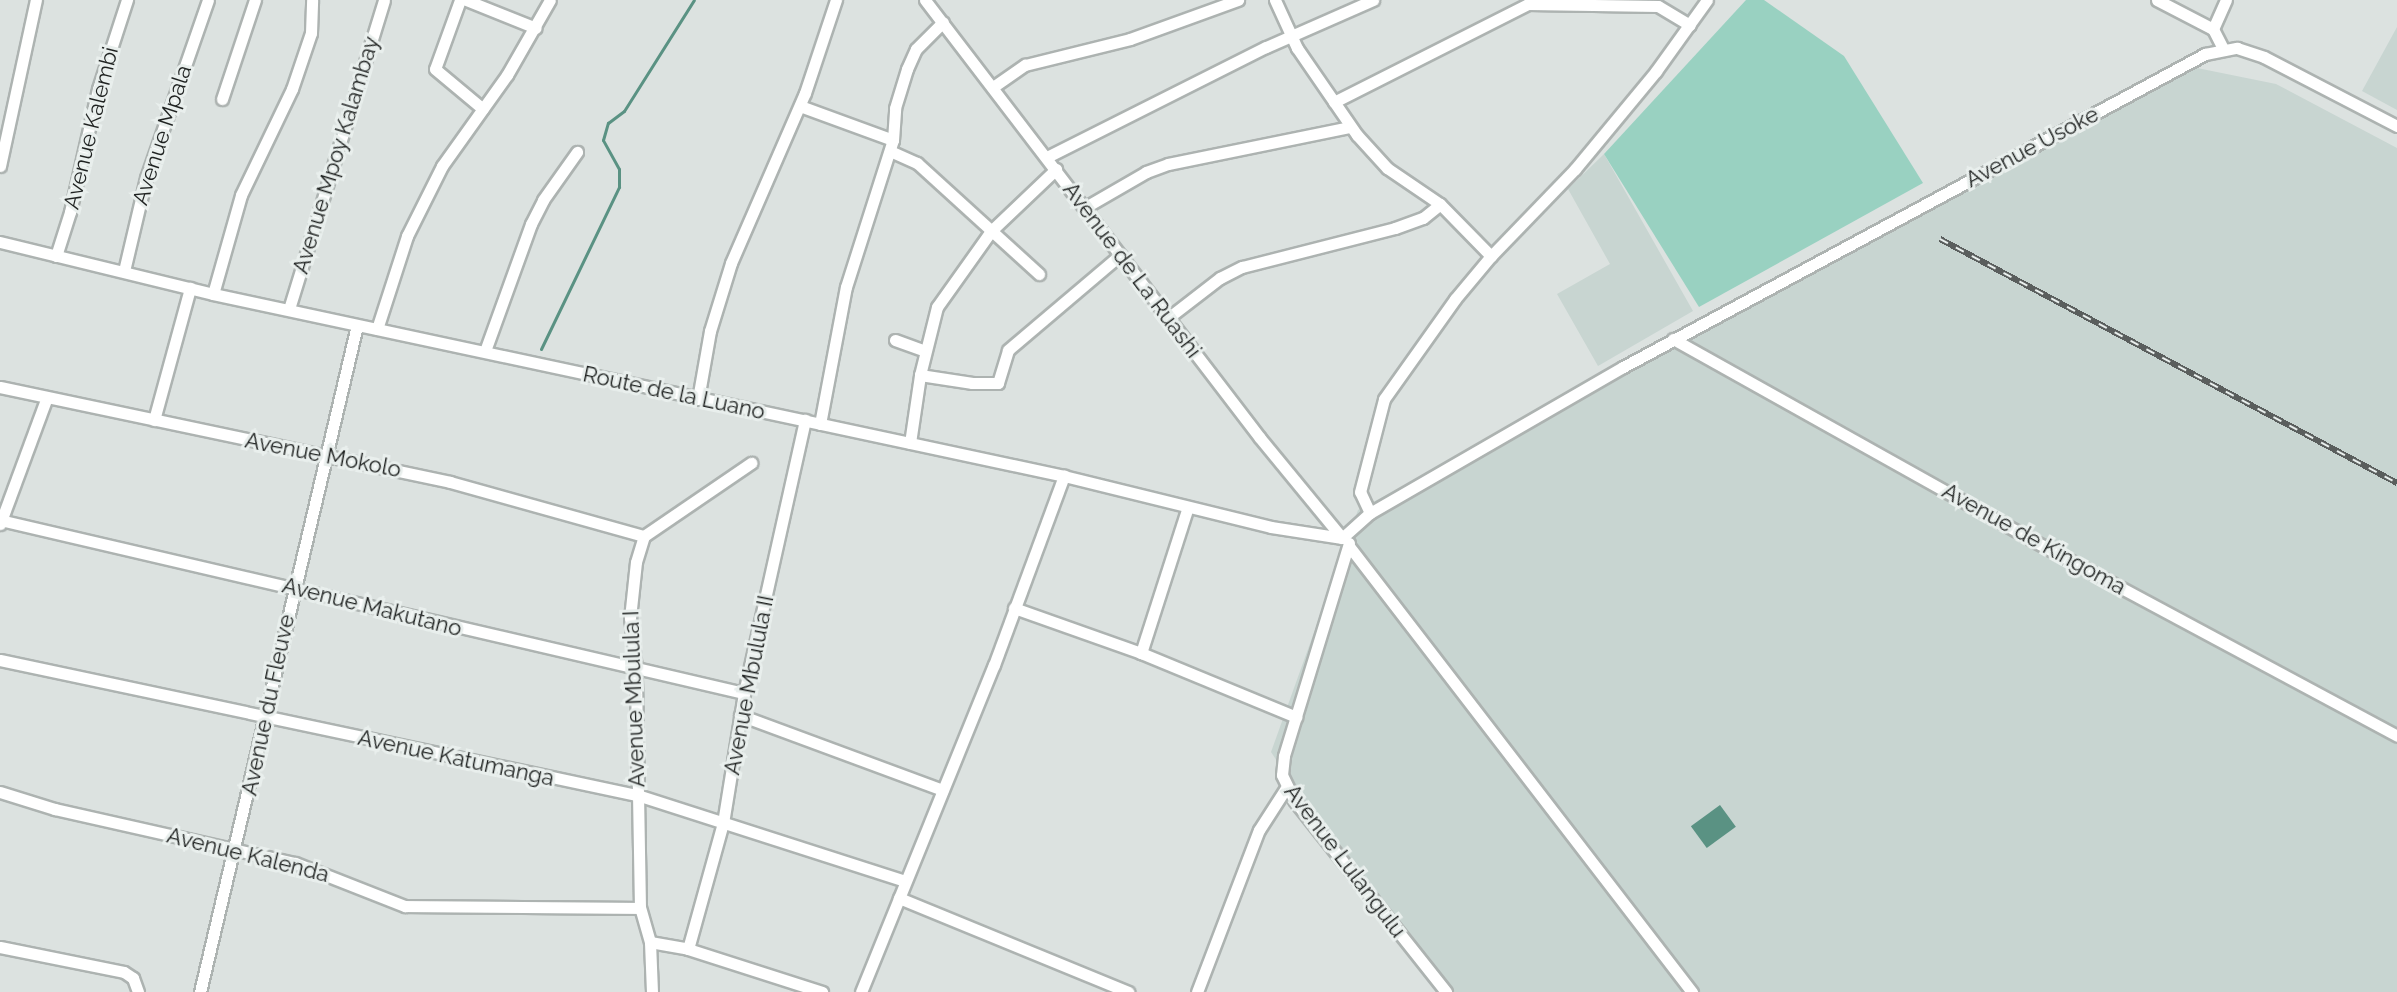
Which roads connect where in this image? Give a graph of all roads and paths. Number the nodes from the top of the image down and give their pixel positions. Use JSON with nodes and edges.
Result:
{"nodes":[{"id":1,"x":36,"y":0,"type":"edge"},
{"id":2,"x":127,"y":0,"type":"edge"},
{"id":3,"x":208,"y":0,"type":"edge"},
{"id":4,"x":255,"y":0,"type":"edge"},
{"id":5,"x":312,"y":0,"type":"edge"},
{"id":6,"x":384,"y":0,"type":"edge"},
{"id":7,"x":460,"y":0,"type":"edge"},
{"id":8,"x":466,"y":0,"type":"edge"},
{"id":9,"x":550,"y":0,"type":"edge"},
{"id":10,"x":836,"y":0,"type":"edge"},
{"id":11,"x":925,"y":0,"type":"edge"},
{"id":12,"x":1238,"y":0,"type":"edge"},
{"id":13,"x":1275,"y":0,"type":"edge"},
{"id":14,"x":1373,"y":0,"type":"edge"},
{"id":15,"x":1707,"y":0,"type":"edge"},
{"id":16,"x":2157,"y":0,"type":"edge"},
{"id":17,"x":2226,"y":0,"type":"edge"},
{"id":18,"x":943,"y":22,"type":"junction"},
{"id":19,"x":1690,"y":25,"type":"junction"},
{"id":20,"x":536,"y":28,"type":"junction"},
{"id":21,"x":2213,"y":29,"type":"junction"},
{"id":22,"x":1292,"y":36,"type":"junction"},
{"id":23,"x":2223,"y":49,"type":"junction"},
{"id":24,"x":993,"y":87,"type":"junction"},
{"id":25,"x":222,"y":99,"type":"dead end"},
{"id":26,"x":1334,"y":102,"type":"junction"},
{"id":27,"x":800,"y":106,"type":"junction"},
{"id":28,"x":483,"y":109,"type":"junction"},
{"id":29,"x":2397,"y":126,"type":"edge"},
{"id":30,"x":1350,"y":127,"type":"junction"},
{"id":31,"x":892,"y":146,"type":"junction"},
{"id":32,"x":577,"y":152,"type":"dead end"},
{"id":33,"x":1047,"y":157,"type":"junction"},
{"id":34,"x":0,"y":166,"type":"edge"},
{"id":35,"x":1056,"y":169,"type":"junction"},
{"id":36,"x":1440,"y":204,"type":"junction"},
{"id":37,"x":1084,"y":208,"type":"junction"},
{"id":38,"x":991,"y":231,"type":"junction"},
{"id":39,"x":0,"y":242,"type":"edge"},
{"id":40,"x":1120,"y":255,"type":"junction"},
{"id":41,"x":56,"y":256,"type":"junction"},
{"id":42,"x":1491,"y":256,"type":"junction"},
{"id":43,"x":124,"y":271,"type":"junction"},
{"id":44,"x":1039,"y":274,"type":"dead end"},
{"id":45,"x":190,"y":288,"type":"junction"},
{"id":46,"x":213,"y":294,"type":"junction"},
{"id":47,"x":289,"y":309,"type":"junction"},
{"id":48,"x":1168,"y":318,"type":"junction"},
{"id":49,"x":357,"y":325,"type":"junction"},
{"id":50,"x":377,"y":329,"type":"junction"},
{"id":51,"x":1673,"y":339,"type":"junction"},
{"id":52,"x":895,"y":340,"type":"dead end"},
{"id":53,"x":485,"y":351,"type":"junction"},
{"id":54,"x":925,"y":351,"type":"junction"},
{"id":55,"x":920,"y":375,"type":"junction"},
{"id":56,"x":0,"y":387,"type":"edge"},
{"id":57,"x":47,"y":397,"type":"junction"},
{"id":58,"x":698,"y":399,"type":"junction"},
{"id":59,"x":154,"y":420,"type":"junction"},
{"id":60,"x":805,"y":420,"type":"junction"},
{"id":61,"x":820,"y":424,"type":"junction"},
{"id":62,"x":910,"y":443,"type":"junction"},
{"id":63,"x":324,"y":457,"type":"junction"},
{"id":64,"x":751,"y":463,"type":"dead end"},
{"id":65,"x":1064,"y":476,"type":"junction"},
{"id":66,"x":1188,"y":507,"type":"junction"},
{"id":67,"x":1370,"y":513,"type":"junction"},
{"id":68,"x":1,"y":522,"type":"edge"},
{"id":69,"x":644,"y":536,"type":"junction"},
{"id":70,"x":1346,"y":540,"type":"junction"},
{"id":71,"x":293,"y":588,"type":"junction"},
{"id":72,"x":1014,"y":608,"type":"junction"},
{"id":73,"x":1141,"y":653,"type":"junction"},
{"id":74,"x":0,"y":660,"type":"edge"},
{"id":75,"x":636,"y":668,"type":"junction"},
{"id":76,"x":744,"y":693,"type":"junction"},
{"id":77,"x":740,"y":715,"type":"junction"},
{"id":78,"x":1296,"y":717,"type":"junction"},
{"id":79,"x":263,"y":718,"type":"junction"},
{"id":80,"x":2397,"y":736,"type":"edge"},
{"id":81,"x":1286,"y":788,"type":"junction"},
{"id":82,"x":943,"y":790,"type":"junction"},
{"id":83,"x":0,"y":792,"type":"edge"},
{"id":84,"x":637,"y":795,"type":"junction"},
{"id":85,"x":723,"y":823,"type":"junction"},
{"id":86,"x":234,"y":850,"type":"junction"},
{"id":87,"x":905,"y":881,"type":"junction"},
{"id":88,"x":899,"y":898,"type":"junction"},
{"id":89,"x":640,"y":908,"type":"junction"},
{"id":90,"x":650,"y":942,"type":"junction"},
{"id":91,"x":0,"y":947,"type":"edge"},
{"id":92,"x":688,"y":949,"type":"junction"},
{"id":93,"x":138,"y":992,"type":"edge"},
{"id":94,"x":200,"y":992,"type":"edge"},
{"id":95,"x":652,"y":992,"type":"edge"},
{"id":96,"x":822,"y":992,"type":"edge"},
{"id":97,"x":861,"y":992,"type":"edge"},
{"id":98,"x":1128,"y":992,"type":"edge"},
{"id":99,"x":1197,"y":992,"type":"edge"},
{"id":100,"x":1446,"y":992,"type":"edge"},
{"id":101,"x":1692,"y":992,"type":"edge"}],
"edges":[{"from":1,"to":34,"type":"street"},
{"from":2,"to":41,"type":"street","name":"Avenue Kalembi"},
{"from":3,"to":43,"type":"street","name":"Avenue Mpala"},
{"from":4,"to":25,"type":"street"},
{"from":5,"to":46,"type":"street"},
{"from":6,"to":47,"type":"street","name":"Avenue Mpoy Kalambay"},
{"from":7,"to":28,"type":"street"},
{"from":8,"to":20,"type":"street"},
{"from":9,"to":20,"type":"street"},
{"from":10,"to":27,"type":"street"},
{"from":11,"to":18,"type":"street","name":"Avenue de La Ruashi"},
{"from":12,"to":24,"type":"street"},
{"from":13,"to":22,"type":"street"},
{"from":14,"to":22,"type":"street"},
{"from":15,"to":19,"type":"street"},
{"from":16,"to":21,"type":"street"},
{"from":17,"to":21,"type":"street"},
{"from":18,"to":24,"type":"street","name":"Avenue de La Ruashi"},
{"from":18,"to":31,"type":"street"},
{"from":19,"to":26,"type":"street"},
{"from":19,"to":42,"type":"street"},
{"from":20,"to":28,"type":"street"},
{"from":21,"to":23,"type":"street"},
{"from":22,"to":26,"type":"street"},
{"from":22,"to":33,"type":"street"},
{"from":23,"to":29,"type":"street"},
{"from":23,"to":51,"type":"street","name":"Avenue Usoke"},
{"from":24,"to":33,"type":"street","name":"Avenue de La Ruashi"},
{"from":26,"to":30,"type":"street"},
{"from":27,"to":31,"type":"street"},
{"from":27,"to":58,"type":"street"},
{"from":28,"to":50,"type":"street"},
{"from":30,"to":36,"type":"street"},
{"from":30,"to":37,"type":"street"},
{"from":31,"to":38,"type":"street"},
{"from":31,"to":61,"type":"street"},
{"from":32,"to":53,"type":"street"},
{"from":33,"to":35,"type":"street","name":"Avenue de La Ruashi"},
{"from":35,"to":37,"type":"street","name":"Avenue de La Ruashi"},
{"from":35,"to":38,"type":"street"},
{"from":36,"to":42,"type":"street"},
{"from":36,"to":48,"type":"street"},
{"from":37,"to":40,"type":"street","name":"Avenue de La Ruashi"},
{"from":38,"to":44,"type":"street"},
{"from":38,"to":54,"type":"street"},
{"from":39,"to":41,"type":"street","name":"Route de la Luano"},
{"from":40,"to":48,"type":"street","name":"Avenue de La Ruashi"},
{"from":40,"to":55,"type":"street"},
{"from":41,"to":43,"type":"street","name":"Route de la Luano"},
{"from":42,"to":67,"type":"street"},
{"from":43,"to":45,"type":"street","name":"Route de la Luano"},
{"from":45,"to":46,"type":"street","name":"Route de la Luano"},
{"from":45,"to":59,"type":"street"},
{"from":46,"to":47,"type":"street","name":"Route de la Luano"},
{"from":47,"to":49,"type":"street","name":"Route de la Luano"},
{"from":48,"to":70,"type":"street","name":"Avenue de La Ruashi"},
{"from":49,"to":50,"type":"street","name":"Route de la Luano"},
{"from":49,"to":63,"type":"street","name":"Avenue du Fleuve"},
{"from":50,"to":53,"type":"street","name":"Route de la Luano"},
{"from":51,"to":67,"type":"street","name":"Avenue Usoke"},
{"from":51,"to":80,"type":"street","name":"Avenue de Kingoma"},
{"from":52,"to":54,"type":"street"},
{"from":53,"to":58,"type":"street","name":"Route de la Luano"},
{"from":54,"to":55,"type":"street"},
{"from":55,"to":62,"type":"street"},
{"from":56,"to":57,"type":"street","name":"Avenue Mokolo"},
{"from":57,"to":59,"type":"street","name":"Avenue Mokolo"},
{"from":57,"to":68,"type":"street"},
{"from":58,"to":60,"type":"street","name":"Route de la Luano"},
{"from":59,"to":63,"type":"street","name":"Avenue Mokolo"},
{"from":60,"to":61,"type":"street","name":"Route de la Luano"},
{"from":60,"to":76,"type":"street","name":"Avenue Mbulula II"},
{"from":61,"to":62,"type":"street","name":"Route de la Luano"},
{"from":62,"to":65,"type":"street","name":"Route de la Luano"},
{"from":63,"to":69,"type":"street","name":"Avenue Mokolo"},
{"from":63,"to":71,"type":"street","name":"Avenue du Fleuve"},
{"from":64,"to":69,"type":"street"},
{"from":65,"to":66,"type":"street","name":"Route de la Luano"},
{"from":65,"to":72,"type":"street"},
{"from":66,"to":70,"type":"street","name":"Route de la Luano"},
{"from":66,"to":73,"type":"street"},
{"from":67,"to":70,"type":"street","name":"Avenue Usoke"},
{"from":68,"to":71,"type":"street","name":"Avenue Makutano"},
{"from":69,"to":75,"type":"street","name":"Avenue Mbulula I"},
{"from":70,"to":78,"type":"street","name":"Avenue Lulangulu"},
{"from":70,"to":101,"type":"street","name":"Avenue de La Ruashi"},
{"from":71,"to":75,"type":"street","name":"Avenue Makutano"},
{"from":71,"to":79,"type":"street","name":"Avenue du Fleuve"},
{"from":72,"to":73,"type":"street"},
{"from":72,"to":82,"type":"street"},
{"from":73,"to":78,"type":"street"},
{"from":74,"to":79,"type":"street","name":"Avenue Katumanga"},
{"from":75,"to":76,"type":"street","name":"Avenue Makutano"},
{"from":75,"to":84,"type":"street","name":"Avenue Mbulula I"},
{"from":76,"to":77,"type":"street","name":"Avenue Mbulula II"},
{"from":77,"to":82,"type":"street"},
{"from":77,"to":85,"type":"street","name":"Avenue Mbulula II"},
{"from":78,"to":81,"type":"street","name":"Avenue Lulangulu"},
{"from":79,"to":84,"type":"street","name":"Avenue Katumanga"},
{"from":79,"to":86,"type":"street","name":"Avenue du Fleuve"},
{"from":81,"to":99,"type":"street"},
{"from":81,"to":100,"type":"street","name":"Avenue Lulangulu"},
{"from":82,"to":87,"type":"street"},
{"from":83,"to":86,"type":"street","name":"Avenue Kalenda"},
{"from":84,"to":85,"type":"street","name":"Avenue Katumanga"},
{"from":84,"to":89,"type":"street","name":"Avenue Mbulula I"},
{"from":85,"to":87,"type":"street","name":"Avenue Katumanga"},
{"from":85,"to":92,"type":"street","name":"Avenue Mbulula II"},
{"from":86,"to":89,"type":"street","name":"Avenue Kalenda"},
{"from":86,"to":94,"type":"street","name":"Avenue du Fleuve"},
{"from":87,"to":88,"type":"street"},
{"from":88,"to":97,"type":"street"},
{"from":88,"to":98,"type":"street"},
{"from":89,"to":90,"type":"street","name":"Avenue Mbulula I"},
{"from":90,"to":92,"type":"street"},
{"from":90,"to":95,"type":"street","name":"Avenue Mbulula I"},
{"from":91,"to":93,"type":"street"},
{"from":92,"to":96,"type":"street"}]}
